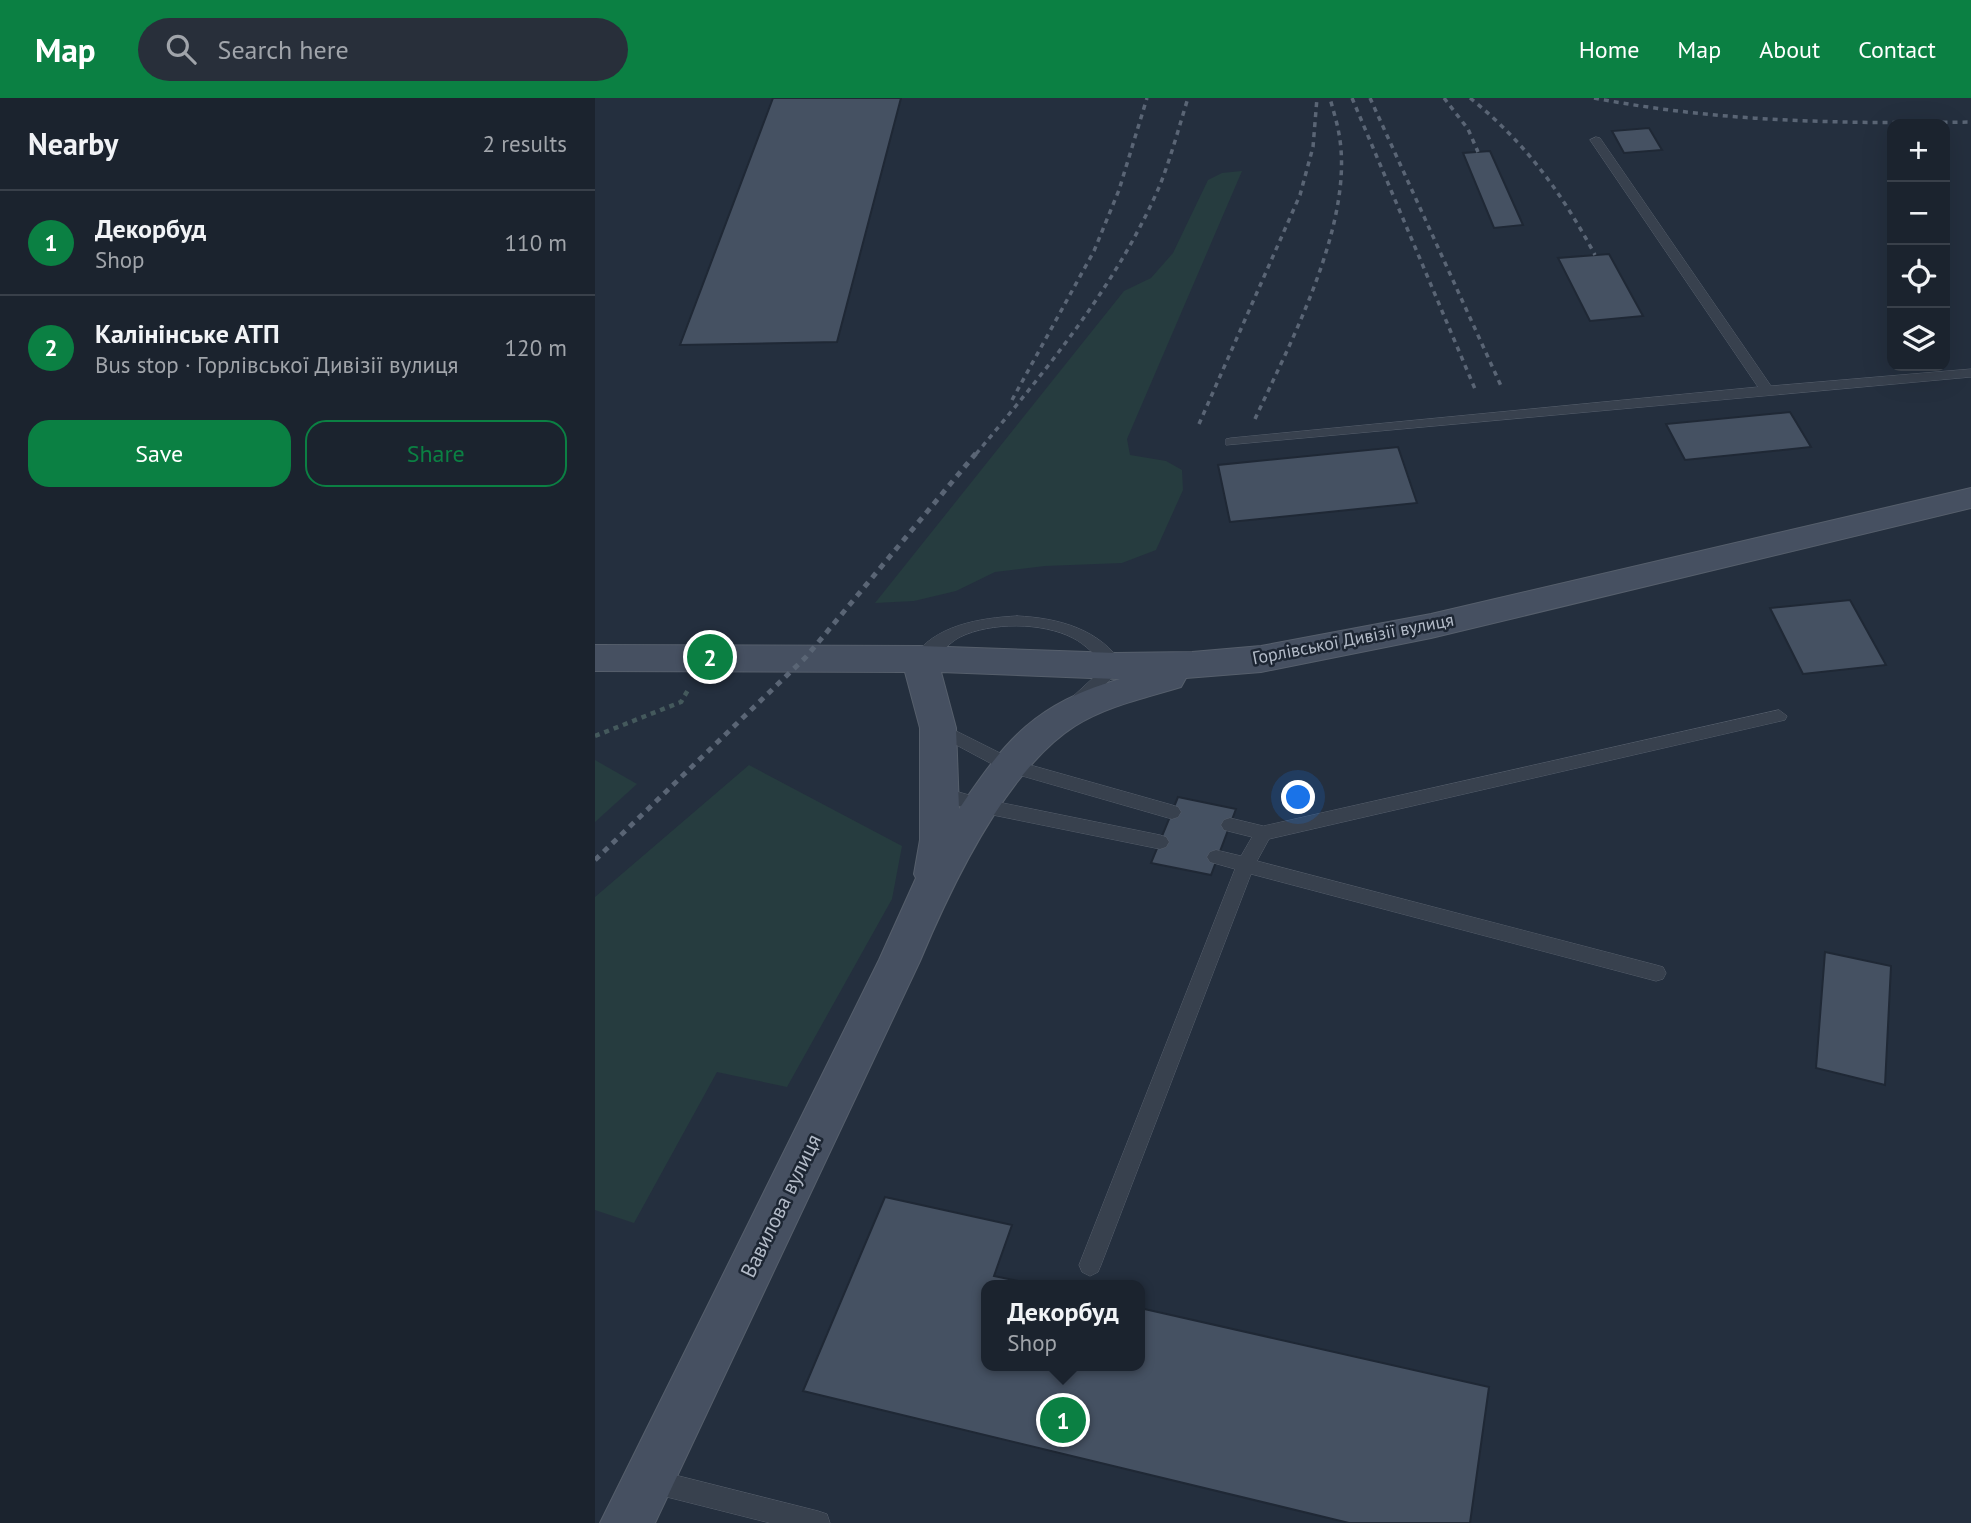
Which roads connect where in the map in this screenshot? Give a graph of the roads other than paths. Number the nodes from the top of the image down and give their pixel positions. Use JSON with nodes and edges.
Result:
{"nodes":[{"id":1,"x":1596,"y":140,"type":"dead end"},
{"id":2,"x":1971,"y":373,"type":"edge"},
{"id":3,"x":1767,"y":390,"type":"junction"},
{"id":4,"x":1231,"y":442,"type":"dead end"},
{"id":5,"x":1971,"y":498,"type":"edge"},
{"id":6,"x":595,"y":657,"type":"edge"},
{"id":7,"x":920,"y":659,"type":"junction"},
{"id":8,"x":1223,"y":662,"type":"junction"},
{"id":9,"x":1115,"y":666,"type":"junction"},
{"id":10,"x":1779,"y":716,"type":"dead end"},
{"id":11,"x":1059,"y":718,"type":"junction"},
{"id":12,"x":938,"y":728,"type":"junction"},
{"id":13,"x":1011,"y":765,"type":"junction"},
{"id":14,"x":941,"y":794,"type":"junction"},
{"id":15,"x":983,"y":806,"type":"junction"},
{"id":16,"x":1172,"y":812,"type":"dead end"},
{"id":17,"x":1230,"y":825,"type":"dead end"},
{"id":18,"x":1263,"y":833,"type":"junction"},
{"id":19,"x":1160,"y":842,"type":"dead end"},
{"id":20,"x":1216,"y":857,"type":"dead end"},
{"id":21,"x":1247,"y":864,"type":"junction"},
{"id":22,"x":932,"y":888,"type":"junction"},
{"id":23,"x":1655,"y":973,"type":"dead end"},
{"id":24,"x":1090,"y":1265,"type":"dead end"},
{"id":25,"x":648,"y":1480,"type":"junction"},
{"id":26,"x":627,"y":1523,"type":"edge"},
{"id":27,"x":818,"y":1523,"type":"edge"}],
"edges":[{"from":1,"to":3,"type":"lane"},
{"from":2,"to":3,"type":"lane"},
{"from":3,"to":4,"type":"lane"},
{"from":5,"to":8,"type":"main road","name":"Горлівської Дивізії вулиця"},
{"from":6,"to":7,"type":"main road","name":"Горлівської Дивізії вулиця"},
{"from":7,"to":9,"type":"main road","name":"Горлівської Дивізії вулиця"},
{"from":7,"to":12,"type":"main road"},
{"from":8,"to":9,"type":"main road","name":"Горлівської Дивізії вулиця"},
{"from":8,"to":11,"type":"main road"},
{"from":9,"to":11,"type":"lane"},
{"from":10,"to":18,"type":"lane"},
{"from":11,"to":13,"type":"main road"},
{"from":12,"to":13,"type":"lane"},
{"from":12,"to":14,"type":"main road"},
{"from":13,"to":15,"type":"main road"},
{"from":13,"to":16,"type":"lane"},
{"from":14,"to":15,"type":"lane"},
{"from":14,"to":22,"type":"main road"},
{"from":15,"to":19,"type":"lane"},
{"from":15,"to":22,"type":"main road"},
{"from":17,"to":18,"type":"lane"},
{"from":18,"to":21,"type":"lane"},
{"from":20,"to":21,"type":"lane"},
{"from":21,"to":23,"type":"lane"},
{"from":21,"to":24,"type":"lane"},
{"from":22,"to":25,"type":"main road","name":"Вавилова вулиця"},
{"from":25,"to":26,"type":"main road","name":"Вавилова вулиця"},
{"from":25,"to":27,"type":"lane"}]}
